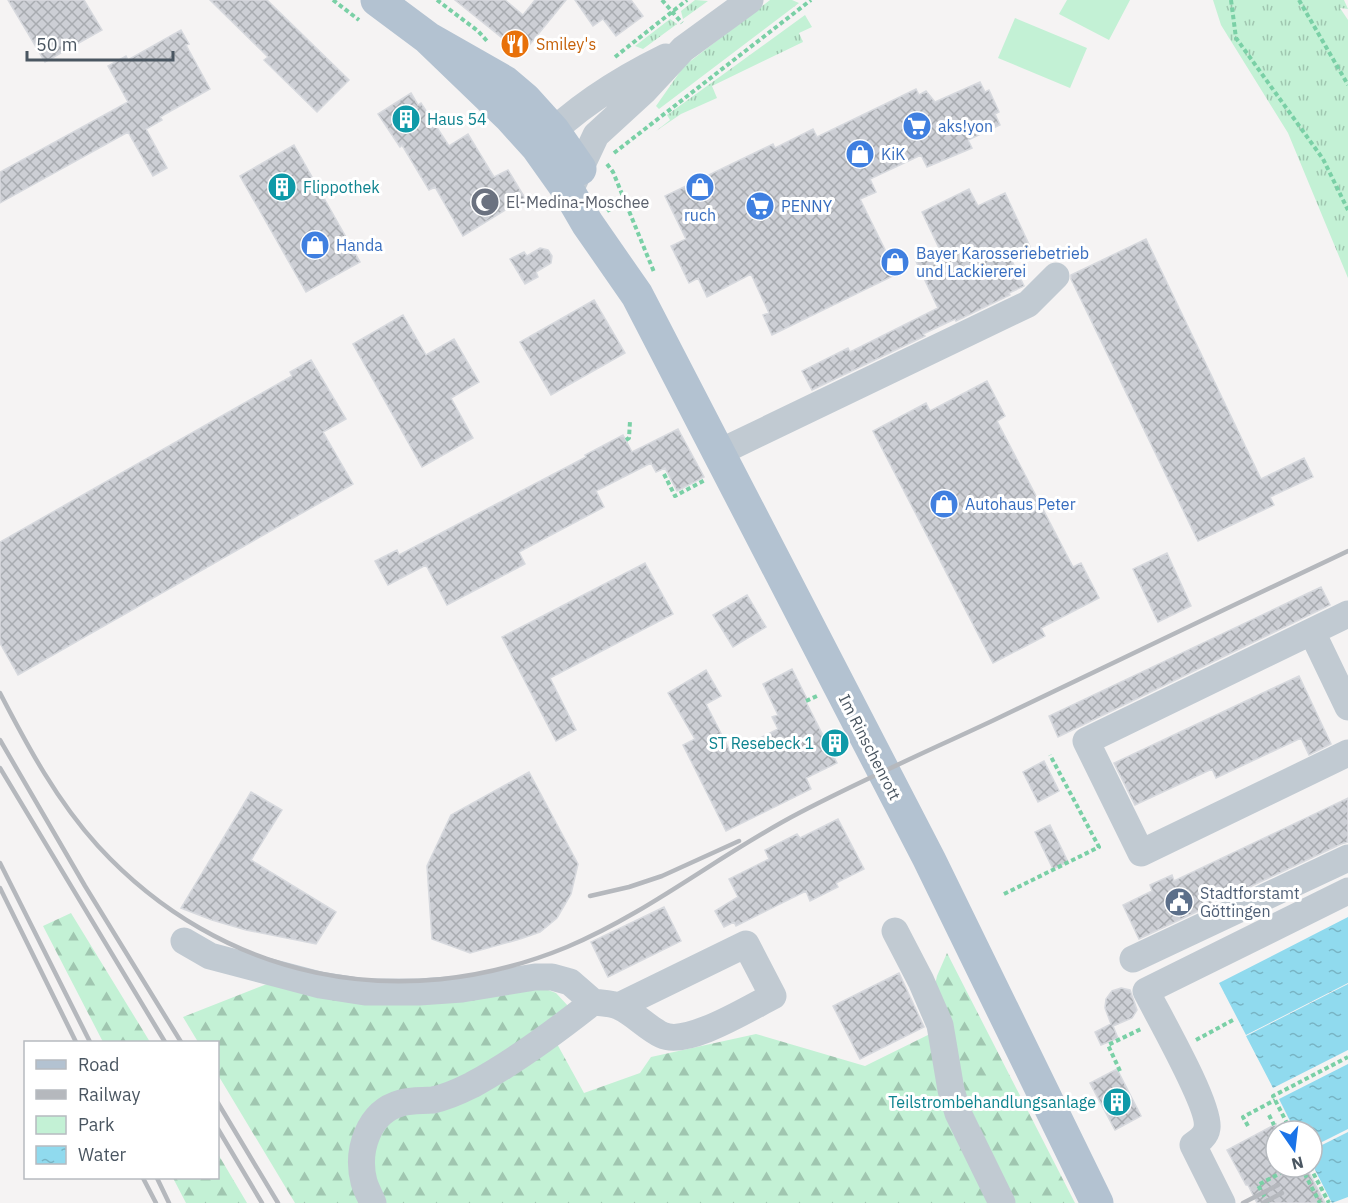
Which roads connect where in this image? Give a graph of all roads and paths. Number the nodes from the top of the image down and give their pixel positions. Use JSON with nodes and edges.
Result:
{"nodes":[{"id":1,"x":333,"y":0,"type":"edge"},
{"id":2,"x":662,"y":0,"type":"edge"},
{"id":3,"x":687,"y":0,"type":"edge"},
{"id":4,"x":750,"y":0,"type":"edge"},
{"id":5,"x":811,"y":0,"type":"edge"},
{"id":6,"x":1230,"y":0,"type":"edge"},
{"id":7,"x":1299,"y":0,"type":"edge"},
{"id":8,"x":368,"y":11,"type":"edge"},
{"id":9,"x":671,"y":12,"type":"junction"},
{"id":10,"x":690,"y":44,"type":"junction"},
{"id":11,"x":607,"y":63,"type":"dead end"},
{"id":12,"x":1348,"y":85,"type":"edge"},
{"id":13,"x":545,"y":139,"type":"junction"},
{"id":14,"x":585,"y":175,"type":"junction"},
{"id":15,"x":1348,"y":210,"type":"edge"},
{"id":16,"x":1056,"y":276,"type":"dead end"},
{"id":17,"x":630,"y":421,"type":"dead end"},
{"id":18,"x":626,"y":440,"type":"dead end"},
{"id":19,"x":715,"y":465,"type":"junction"},
{"id":20,"x":664,"y":474,"type":"dead end"},
{"id":21,"x":1348,"y":614,"type":"edge"},
{"id":22,"x":1311,"y":632,"type":"junction"},
{"id":23,"x":1348,"y":707,"type":"edge"},
{"id":24,"x":1348,"y":753,"type":"edge"},
{"id":25,"x":1050,"y":755,"type":"dead end"},
{"id":26,"x":1348,"y":858,"type":"edge"},
{"id":27,"x":1348,"y":891,"type":"edge"},
{"id":28,"x":1004,"y":894,"type":"dead end"},
{"id":29,"x":895,"y":931,"type":"dead end"},
{"id":30,"x":184,"y":941,"type":"dead end"},
{"id":31,"x":1134,"y":959,"type":"dead end"},
{"id":32,"x":606,"y":1004,"type":"junction"},
{"id":33,"x":1160,"y":1019,"type":"junction"},
{"id":34,"x":1233,"y":1020,"type":"dead end"},
{"id":35,"x":1176,"y":1050,"type":"junction"},
{"id":36,"x":1348,"y":1057,"type":"edge"},
{"id":37,"x":1120,"y":1071,"type":"dead end"},
{"id":38,"x":1275,"y":1100,"type":"junction"},
{"id":39,"x":1269,"y":1115,"type":"dead end"},
{"id":40,"x":1271,"y":1119,"type":"edge"},
{"id":41,"x":1285,"y":1119,"type":"edge"},
{"id":42,"x":1248,"y":1126,"type":"dead end"},
{"id":43,"x":1269,"y":1179,"type":"edge"},
{"id":44,"x":1307,"y":1179,"type":"edge"},
{"id":45,"x":1316,"y":1179,"type":"edge"},
{"id":46,"x":373,"y":1203,"type":"edge"},
{"id":47,"x":1002,"y":1203,"type":"edge"},
{"id":48,"x":1097,"y":1203,"type":"edge"},
{"id":49,"x":1222,"y":1203,"type":"edge"},
{"id":50,"x":1268,"y":1203,"type":"edge"},
{"id":51,"x":1320,"y":1203,"type":"edge"},
{"id":52,"x":1329,"y":1203,"type":"edge"}],
"edges":[{"from":1,"to":8,"type":"path"},
{"from":2,"to":9,"type":"path"},
{"from":3,"to":9,"type":"path"},
{"from":4,"to":10,"type":"street"},
{"from":5,"to":14,"type":"path"},
{"from":6,"to":15,"type":"path"},
{"from":7,"to":12,"type":"path"},
{"from":8,"to":13,"type":"main road","name":"Im Rinschenrott"},
{"from":9,"to":10,"type":"path"},
{"from":9,"to":11,"type":"path"},
{"from":10,"to":13,"type":"street"},
{"from":10,"to":14,"type":"street"},
{"from":13,"to":14,"type":"main road","name":"Im Rinschenrott"},
{"from":14,"to":19,"type":"main road","name":"Im Rinschenrott"},
{"from":16,"to":19,"type":"street"},
{"from":17,"to":18,"type":"path"},
{"from":19,"to":20,"type":"path"},
{"from":19,"to":48,"type":"main road","name":"Im Rinschenrott"},
{"from":21,"to":22,"type":"street"},
{"from":22,"to":23,"type":"street"},
{"from":22,"to":24,"type":"street"},
{"from":25,"to":28,"type":"path"},
{"from":26,"to":31,"type":"street"},
{"from":27,"to":33,"type":"street"},
{"from":29,"to":47,"type":"street"},
{"from":30,"to":32,"type":"street"},
{"from":32,"to":32,"type":"street"},
{"from":32,"to":46,"type":"street"},
{"from":33,"to":35,"type":"street"},
{"from":33,"to":37,"type":"path"},
{"from":34,"to":35,"type":"path"},
{"from":35,"to":49,"type":"street"},
{"from":36,"to":38,"type":"path"},
{"from":38,"to":41,"type":"path"},
{"from":38,"to":42,"type":"path"},
{"from":39,"to":40,"type":"path"},
{"from":43,"to":50,"type":"path"},
{"from":44,"to":51,"type":"path"},
{"from":45,"to":52,"type":"path"}]}
